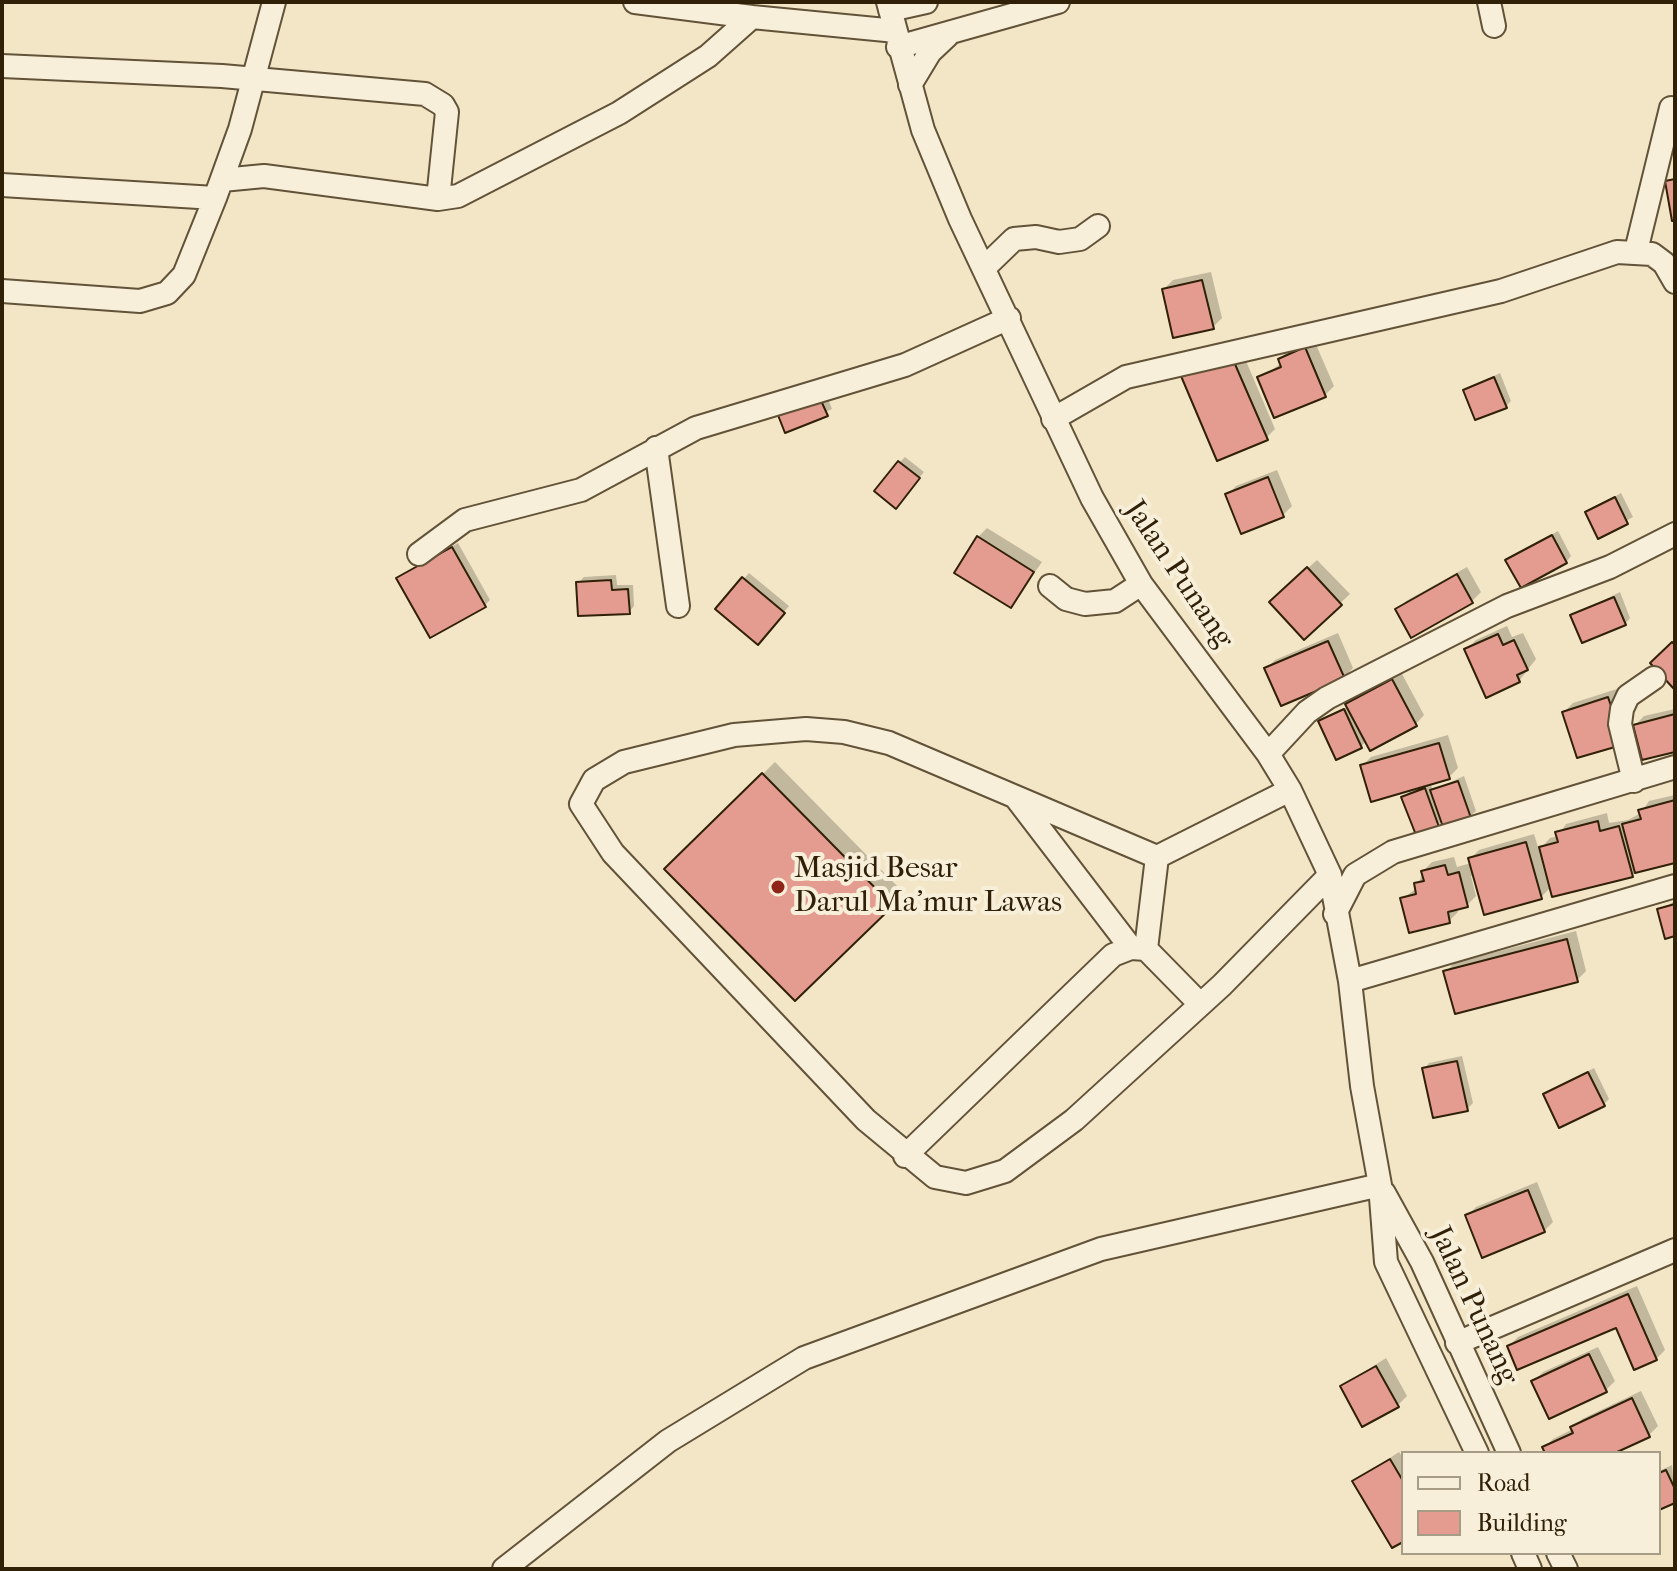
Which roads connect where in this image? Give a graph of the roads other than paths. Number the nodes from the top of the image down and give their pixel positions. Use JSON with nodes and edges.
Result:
{"nodes":[{"id":1,"x":274,"y":2,"type":"edge"},
{"id":2,"x":635,"y":2,"type":"edge"},
{"id":3,"x":926,"y":2,"type":"edge"},
{"id":4,"x":1058,"y":2,"type":"edge"},
{"id":5,"x":1489,"y":2,"type":"edge"},
{"id":6,"x":752,"y":17,"type":"junction"},
{"id":7,"x":893,"y":23,"type":"edge"},
{"id":8,"x":1494,"y":26,"type":"dead end"},
{"id":9,"x":947,"y":35,"type":"junction"},
{"id":10,"x":2,"y":66,"type":"edge"},
{"id":11,"x":254,"y":79,"type":"junction"},
{"id":12,"x":910,"y":85,"type":"junction"},
{"id":13,"x":1671,"y":108,"type":"dead end"},
{"id":14,"x":2,"y":185,"type":"edge"},
{"id":15,"x":218,"y":189,"type":"junction"},
{"id":16,"x":438,"y":199,"type":"junction"},
{"id":17,"x":1098,"y":226,"type":"dead end"},
{"id":18,"x":1636,"y":251,"type":"junction"},
{"id":19,"x":984,"y":268,"type":"junction"},
{"id":20,"x":1675,"y":282,"type":"edge"},
{"id":21,"x":2,"y":291,"type":"edge"},
{"id":22,"x":1009,"y":318,"type":"junction"},
{"id":23,"x":1053,"y":419,"type":"junction"},
{"id":24,"x":656,"y":448,"type":"junction"},
{"id":25,"x":1675,"y":534,"type":"edge"},
{"id":26,"x":419,"y":554,"type":"dead end"},
{"id":27,"x":1141,"y":584,"type":"junction"},
{"id":28,"x":1050,"y":586,"type":"dead end"},
{"id":29,"x":678,"y":606,"type":"dead end"},
{"id":30,"x":1654,"y":678,"type":"dead end"},
{"id":31,"x":1268,"y":754,"type":"junction"},
{"id":32,"x":1675,"y":767,"type":"edge"},
{"id":33,"x":1634,"y":781,"type":"junction"},
{"id":34,"x":1290,"y":790,"type":"junction"},
{"id":35,"x":1016,"y":798,"type":"junction"},
{"id":36,"x":1157,"y":857,"type":"junction"},
{"id":37,"x":1330,"y":875,"type":"junction"},
{"id":38,"x":1675,"y":886,"type":"edge"},
{"id":39,"x":1335,"y":915,"type":"junction"},
{"id":40,"x":1138,"y":948,"type":"junction"},
{"id":41,"x":1350,"y":981,"type":"junction"},
{"id":42,"x":1200,"y":1004,"type":"junction"},
{"id":43,"x":905,"y":1156,"type":"junction"},
{"id":44,"x":1380,"y":1185,"type":"junction"},
{"id":45,"x":1675,"y":1250,"type":"edge"},
{"id":46,"x":1457,"y":1343,"type":"junction"},
{"id":47,"x":1476,"y":1451,"type":"edge"},
{"id":48,"x":1508,"y":1451,"type":"edge"},
{"id":49,"x":504,"y":1569,"type":"edge"}],
"edges":[{"from":1,"to":11,"type":"street"},
{"from":2,"to":6,"type":"street"},
{"from":3,"to":7,"type":"street"},
{"from":4,"to":9,"type":"street"},
{"from":5,"to":8,"type":"street"},
{"from":6,"to":7,"type":"street"},
{"from":6,"to":16,"type":"street"},
{"from":7,"to":9,"type":"street"},
{"from":7,"to":12,"type":"street","name":"Jalan Punang"},
{"from":9,"to":12,"type":"street"},
{"from":10,"to":11,"type":"street"},
{"from":11,"to":15,"type":"street"},
{"from":11,"to":16,"type":"street"},
{"from":12,"to":19,"type":"street","name":"Jalan Punang"},
{"from":13,"to":18,"type":"street"},
{"from":14,"to":15,"type":"street"},
{"from":15,"to":16,"type":"street"},
{"from":15,"to":21,"type":"street"},
{"from":17,"to":19,"type":"street"},
{"from":18,"to":20,"type":"street"},
{"from":18,"to":23,"type":"street"},
{"from":19,"to":22,"type":"street","name":"Jalan Punang"},
{"from":22,"to":23,"type":"street","name":"Jalan Punang"},
{"from":22,"to":24,"type":"street"},
{"from":23,"to":27,"type":"street","name":"Jalan Punang"},
{"from":24,"to":26,"type":"street"},
{"from":24,"to":29,"type":"street"},
{"from":25,"to":31,"type":"street"},
{"from":27,"to":28,"type":"street"},
{"from":27,"to":31,"type":"street","name":"Jalan Punang"},
{"from":30,"to":33,"type":"street"},
{"from":31,"to":34,"type":"street","name":"Jalan Punang"},
{"from":32,"to":33,"type":"street"},
{"from":33,"to":39,"type":"street"},
{"from":34,"to":36,"type":"street"},
{"from":34,"to":37,"type":"street","name":"Jalan Punang"},
{"from":35,"to":36,"type":"street"},
{"from":35,"to":40,"type":"street"},
{"from":35,"to":43,"type":"street"},
{"from":36,"to":40,"type":"street"},
{"from":37,"to":39,"type":"street","name":"Jalan Punang"},
{"from":37,"to":42,"type":"street"},
{"from":38,"to":41,"type":"street"},
{"from":39,"to":41,"type":"street","name":"Jalan Punang"},
{"from":40,"to":42,"type":"street"},
{"from":40,"to":43,"type":"street"},
{"from":41,"to":44,"type":"street","name":"Jalan Punang"},
{"from":42,"to":43,"type":"street"},
{"from":44,"to":46,"type":"street","name":"Jalan Punang"},
{"from":44,"to":47,"type":"street","name":"Jalan Punang"},
{"from":44,"to":49,"type":"street"},
{"from":45,"to":46,"type":"street"},
{"from":46,"to":48,"type":"street","name":"Jalan Punang"}]}
